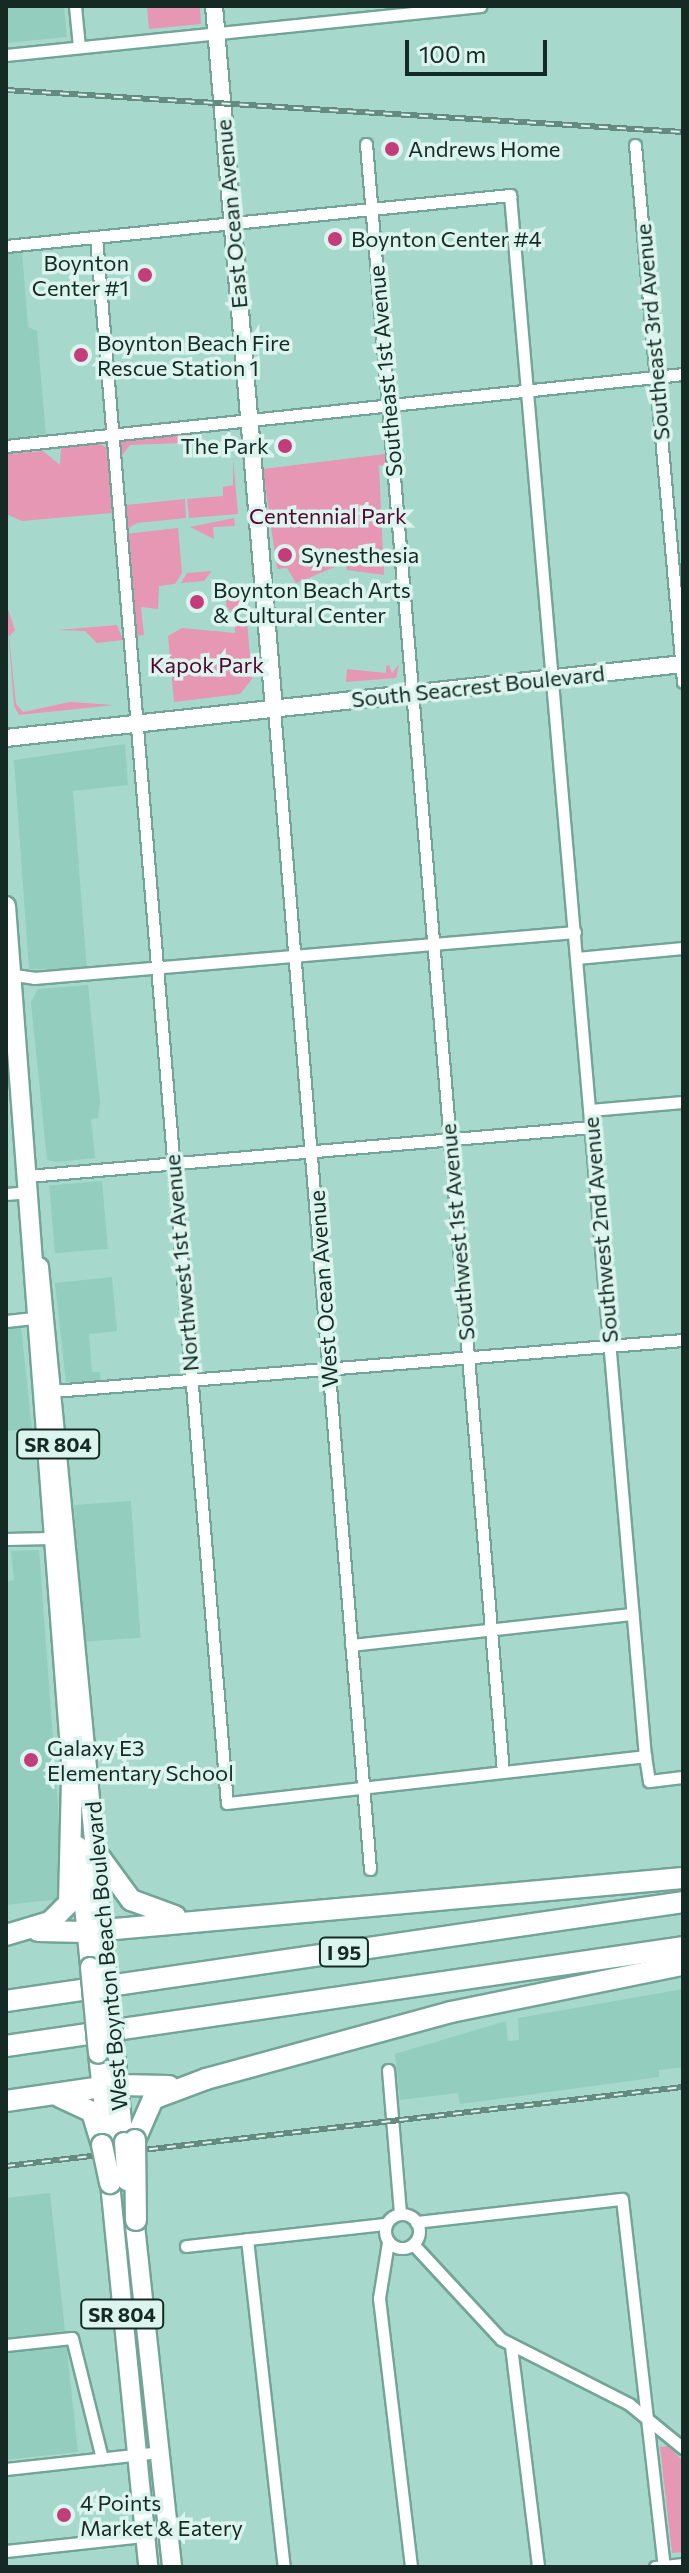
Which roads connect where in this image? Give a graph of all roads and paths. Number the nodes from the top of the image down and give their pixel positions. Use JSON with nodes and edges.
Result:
{"nodes":[{"id":1,"x":75,"y":6,"type":"edge"},
{"id":2,"x":214,"y":6,"type":"edge"},
{"id":3,"x":480,"y":6,"type":"edge"},
{"id":4,"x":216,"y":34,"type":"junction"},
{"id":5,"x":79,"y":47,"type":"junction"},
{"id":6,"x":6,"y":55,"type":"edge"},
{"id":7,"x":366,"y":144,"type":"dead end"},
{"id":8,"x":635,"y":145,"type":"dead end"},
{"id":9,"x":371,"y":208,"type":"junction"},
{"id":10,"x":231,"y":222,"type":"junction"},
{"id":11,"x":96,"y":237,"type":"junction"},
{"id":12,"x":6,"y":246,"type":"edge"},
{"id":13,"x":683,"y":374,"type":"edge"},
{"id":14,"x":656,"y":376,"type":"junction"},
{"id":15,"x":527,"y":391,"type":"junction"},
{"id":16,"x":387,"y":405,"type":"junction"},
{"id":17,"x":249,"y":420,"type":"junction"},
{"id":18,"x":112,"y":435,"type":"junction"},
{"id":19,"x":6,"y":446,"type":"edge"},
{"id":20,"x":682,"y":664,"type":"edge"},
{"id":21,"x":553,"y":678,"type":"junction"},
{"id":22,"x":683,"y":682,"type":"edge"},
{"id":23,"x":413,"y":694,"type":"junction"},
{"id":24,"x":274,"y":709,"type":"junction"},
{"id":25,"x":135,"y":723,"type":"junction"},
{"id":26,"x":6,"y":738,"type":"edge"},
{"id":27,"x":6,"y":906,"type":"edge"},
{"id":28,"x":575,"y":932,"type":"junction"},
{"id":29,"x":434,"y":943,"type":"junction"},
{"id":30,"x":683,"y":948,"type":"edge"},
{"id":31,"x":295,"y":956,"type":"junction"},
{"id":32,"x":577,"y":958,"type":"junction"},
{"id":33,"x":156,"y":968,"type":"junction"},
{"id":34,"x":9,"y":974,"type":"edge"},
{"id":35,"x":683,"y":1102,"type":"edge"},
{"id":36,"x":590,"y":1110,"type":"junction"},
{"id":37,"x":591,"y":1127,"type":"junction"},
{"id":38,"x":449,"y":1141,"type":"junction"},
{"id":39,"x":313,"y":1152,"type":"junction"},
{"id":40,"x":173,"y":1164,"type":"junction"},
{"id":41,"x":29,"y":1184,"type":"junction"},
{"id":42,"x":6,"y":1194,"type":"edge"},
{"id":43,"x":34,"y":1248,"type":"junction"},
{"id":44,"x":34,"y":1318,"type":"junction"},
{"id":45,"x":6,"y":1321,"type":"edge"},
{"id":46,"x":683,"y":1340,"type":"edge"},
{"id":47,"x":610,"y":1345,"type":"junction"},
{"id":48,"x":467,"y":1357,"type":"junction"},
{"id":49,"x":329,"y":1368,"type":"junction"},
{"id":50,"x":191,"y":1381,"type":"junction"},
{"id":51,"x":53,"y":1391,"type":"junction"},
{"id":52,"x":51,"y":1538,"type":"junction"},
{"id":53,"x":6,"y":1539,"type":"edge"},
{"id":54,"x":632,"y":1614,"type":"junction"},
{"id":55,"x":491,"y":1629,"type":"junction"},
{"id":56,"x":77,"y":1640,"type":"junction"},
{"id":57,"x":351,"y":1645,"type":"junction"},
{"id":58,"x":645,"y":1756,"type":"junction"},
{"id":59,"x":503,"y":1771,"type":"junction"},
{"id":60,"x":72,"y":1776,"type":"junction"},
{"id":61,"x":683,"y":1777,"type":"edge"},
{"id":62,"x":364,"y":1786,"type":"junction"},
{"id":63,"x":98,"y":1855,"type":"junction"},
{"id":64,"x":370,"y":1869,"type":"dead end"},
{"id":65,"x":683,"y":1878,"type":"edge"},
{"id":66,"x":683,"y":1902,"type":"edge"},
{"id":67,"x":235,"y":1918,"type":"junction"},
{"id":68,"x":95,"y":1931,"type":"junction"},
{"id":69,"x":13,"y":1934,"type":"edge"},
{"id":70,"x":683,"y":1947,"type":"edge"},
{"id":71,"x":683,"y":1965,"type":"edge"},
{"id":72,"x":6,"y":2001,"type":"edge"},
{"id":73,"x":6,"y":2046,"type":"edge"},
{"id":74,"x":388,"y":2070,"type":"dead end"},
{"id":75,"x":206,"y":2079,"type":"junction"},
{"id":76,"x":110,"y":2086,"type":"junction"},
{"id":77,"x":60,"y":2097,"type":"junction"},
{"id":78,"x":6,"y":2101,"type":"edge"},
{"id":79,"x":117,"y":2143,"type":"junction"},
{"id":80,"x":110,"y":2183,"type":"joint"},
{"id":81,"x":400,"y":2214,"type":"junction"},
{"id":82,"x":136,"y":2220,"type":"joint"},
{"id":83,"x":416,"y":2222,"type":"junction"},
{"id":84,"x":386,"y":2224,"type":"junction"},
{"id":85,"x":247,"y":2239,"type":"junction"},
{"id":86,"x":388,"y":2242,"type":"junction"},
{"id":87,"x":413,"y":2244,"type":"junction"},
{"id":88,"x":186,"y":2246,"type":"dead end"},
{"id":89,"x":6,"y":2345,"type":"edge"},
{"id":90,"x":511,"y":2346,"type":"junction"},
{"id":91,"x":647,"y":2415,"type":"junction"},
{"id":92,"x":683,"y":2448,"type":"edge"},
{"id":93,"x":159,"y":2452,"type":"junction"},
{"id":94,"x":137,"y":2454,"type":"junction"},
{"id":95,"x":102,"y":2458,"type":"junction"},
{"id":96,"x":6,"y":2469,"type":"edge"},
{"id":97,"x":145,"y":2536,"type":"junction"},
{"id":98,"x":6,"y":2551,"type":"edge"},
{"id":99,"x":683,"y":2564,"type":"edge"},
{"id":100,"x":664,"y":2566,"type":"edge"},
{"id":101,"x":148,"y":2567,"type":"edge"},
{"id":102,"x":172,"y":2567,"type":"edge"},
{"id":103,"x":284,"y":2567,"type":"edge"},
{"id":104,"x":411,"y":2567,"type":"edge"},
{"id":105,"x":538,"y":2567,"type":"edge"},
{"id":106,"x":655,"y":2567,"type":"edge"}],
"edges":[{"from":1,"to":5,"type":"street"},
{"from":2,"to":4,"type":"street","name":"East Ocean Avenue"},
{"from":3,"to":4,"type":"street"},
{"from":4,"to":5,"type":"street"},
{"from":4,"to":10,"type":"street","name":"East Ocean Avenue"},
{"from":5,"to":6,"type":"street"},
{"from":7,"to":9,"type":"street","name":"Southeast 1st Avenue"},
{"from":8,"to":14,"type":"street","name":"Southeast 3rd Avenue"},
{"from":9,"to":10,"type":"street"},
{"from":9,"to":15,"type":"street","name":"Southwest 2nd Avenue"},
{"from":9,"to":16,"type":"street","name":"Southeast 1st Avenue"},
{"from":10,"to":11,"type":"street"},
{"from":10,"to":17,"type":"street","name":"East Ocean Avenue"},
{"from":11,"to":12,"type":"street"},
{"from":11,"to":18,"type":"street","name":"Northwest 1st Avenue"},
{"from":13,"to":14,"type":"street"},
{"from":14,"to":15,"type":"street"},
{"from":14,"to":20,"type":"street","name":"Southeast 3rd Avenue"},
{"from":15,"to":16,"type":"street"},
{"from":15,"to":21,"type":"street","name":"Southwest 2nd Avenue"},
{"from":16,"to":17,"type":"street"},
{"from":16,"to":23,"type":"street","name":"Southeast 1st Avenue"},
{"from":17,"to":18,"type":"street"},
{"from":17,"to":24,"type":"street","name":"East Ocean Avenue"},
{"from":18,"to":19,"type":"street"},
{"from":18,"to":25,"type":"street","name":"Northwest 1st Avenue"},
{"from":20,"to":21,"type":"street","name":"South Seacrest Boulevard"},
{"from":20,"to":22,"type":"street","name":"Southeast 3rd Avenue"},
{"from":21,"to":23,"type":"street","name":"South Seacrest Boulevard"},
{"from":21,"to":28,"type":"street","name":"Southwest 2nd Avenue"},
{"from":23,"to":24,"type":"street","name":"South Seacrest Boulevard"},
{"from":23,"to":29,"type":"street","name":"Southwest 1st Avenue"},
{"from":24,"to":25,"type":"street","name":"South Seacrest Boulevard"},
{"from":24,"to":31,"type":"street","name":"West Ocean Avenue"},
{"from":25,"to":26,"type":"street","name":"South Seacrest Boulevard"},
{"from":25,"to":33,"type":"street","name":"Northwest 1st Avenue"},
{"from":27,"to":34,"type":"main road","name":"West Boynton Beach Boulevard","number":"SR 804"},
{"from":28,"to":29,"type":"street"},
{"from":28,"to":32,"type":"street","name":"Southwest 2nd Avenue"},
{"from":29,"to":31,"type":"street"},
{"from":29,"to":38,"type":"street","name":"Southwest 1st Avenue"},
{"from":30,"to":32,"type":"street"},
{"from":31,"to":33,"type":"street"},
{"from":31,"to":39,"type":"street","name":"West Ocean Avenue"},
{"from":32,"to":36,"type":"street","name":"Southwest 2nd Avenue"},
{"from":33,"to":34,"type":"street"},
{"from":33,"to":40,"type":"street","name":"Northwest 1st Avenue"},
{"from":34,"to":41,"type":"main road","name":"West Boynton Beach Boulevard","number":"SR 804"},
{"from":35,"to":36,"type":"street"},
{"from":36,"to":37,"type":"street","name":"Southwest 2nd Avenue"},
{"from":37,"to":38,"type":"street"},
{"from":37,"to":47,"type":"street","name":"Southwest 2nd Avenue"},
{"from":38,"to":39,"type":"street"},
{"from":38,"to":48,"type":"street","name":"Southwest 1st Avenue"},
{"from":39,"to":40,"type":"street"},
{"from":39,"to":49,"type":"street","name":"West Ocean Avenue"},
{"from":40,"to":41,"type":"street"},
{"from":40,"to":50,"type":"street","name":"Northwest 1st Avenue"},
{"from":41,"to":42,"type":"street"},
{"from":41,"to":43,"type":"main road","name":"West Boynton Beach Boulevard","number":"SR 804"},
{"from":43,"to":44,"type":"main road","name":"West Boynton Beach Boulevard","number":"SR 804"},
{"from":43,"to":51,"type":"main road","name":"West Boynton Beach Boulevard","number":"SR 804"},
{"from":44,"to":45,"type":"street"},
{"from":44,"to":52,"type":"main road","name":"West Boynton Beach Boulevard","number":"SR 804"},
{"from":46,"to":47,"type":"street"},
{"from":47,"to":48,"type":"street"},
{"from":47,"to":54,"type":"street","name":"Southwest 2nd Avenue"},
{"from":48,"to":49,"type":"street"},
{"from":48,"to":55,"type":"street","name":"Southwest 1st Avenue"},
{"from":49,"to":50,"type":"street"},
{"from":49,"to":57,"type":"street","name":"West Ocean Avenue"},
{"from":50,"to":51,"type":"street"},
{"from":50,"to":62,"type":"street","name":"Northwest 1st Avenue"},
{"from":51,"to":56,"type":"main road","name":"West Boynton Beach Boulevard","number":"SR 804"},
{"from":52,"to":53,"type":"street"},
{"from":52,"to":56,"type":"main road"},
{"from":52,"to":60,"type":"main road","name":"West Boynton Beach Boulevard","number":"SR 804"},
{"from":54,"to":55,"type":"street"},
{"from":54,"to":58,"type":"street","name":"Southwest 2nd Avenue"},
{"from":55,"to":57,"type":"street"},
{"from":55,"to":59,"type":"street","name":"Southwest 1st Avenue"},
{"from":56,"to":63,"type":"main road","name":"West Boynton Beach Boulevard","number":"SR 804"},
{"from":57,"to":62,"type":"street","name":"West Ocean Avenue"},
{"from":58,"to":59,"type":"street"},
{"from":58,"to":61,"type":"street","name":"Southwest 2nd Avenue"},
{"from":59,"to":62,"type":"street"},
{"from":60,"to":68,"type":"main road","name":"West Boynton Beach Boulevard","number":"SR 804"},
{"from":60,"to":69,"type":"highway"},
{"from":62,"to":64,"type":"street","name":"West Ocean Avenue"},
{"from":63,"to":67,"type":"highway"},
{"from":63,"to":68,"type":"main road","name":"West Boynton Beach Boulevard","number":"SR 804"},
{"from":65,"to":67,"type":"highway"},
{"from":66,"to":72,"type":"highway","number":"I 95"},
{"from":67,"to":68,"type":"highway"},
{"from":68,"to":69,"type":"highway"},
{"from":68,"to":76,"type":"main road","name":"West Boynton Beach Boulevard","number":"SR 804","bridge":true},
{"from":70,"to":73,"type":"highway","number":"I 95"},
{"from":71,"to":75,"type":"highway"},
{"from":74,"to":81,"type":"street"},
{"from":75,"to":76,"type":"highway"},
{"from":75,"to":79,"type":"highway"},
{"from":76,"to":77,"type":"highway"},
{"from":76,"to":79,"type":"main road","name":"West Boynton Beach Boulevard","number":"SR 804"},
{"from":77,"to":78,"type":"highway"},
{"from":77,"to":79,"type":"highway"},
{"from":79,"to":80,"type":"highway","bridge":true},
{"from":79,"to":82,"type":"highway","bridge":true},
{"from":80,"to":94,"type":"main road","number":"SR 804"},
{"from":81,"to":83,"type":"street"},
{"from":81,"to":84,"type":"street"},
{"from":82,"to":93,"type":"main road","number":"SR 804"},
{"from":83,"to":87,"type":"street"},
{"from":83,"to":91,"type":"street"},
{"from":84,"to":85,"type":"street"},
{"from":84,"to":86,"type":"street"},
{"from":85,"to":88,"type":"street"},
{"from":85,"to":103,"type":"street"},
{"from":86,"to":87,"type":"street"},
{"from":86,"to":104,"type":"street"},
{"from":87,"to":90,"type":"street"},
{"from":89,"to":95,"type":"street"},
{"from":90,"to":91,"type":"street"},
{"from":90,"to":105,"type":"street"},
{"from":91,"to":92,"type":"street"},
{"from":91,"to":100,"type":"street"},
{"from":93,"to":94,"type":"street"},
{"from":93,"to":102,"type":"main road","number":"SR 804"},
{"from":94,"to":95,"type":"street"},
{"from":94,"to":97,"type":"main road","number":"SR 804"},
{"from":95,"to":96,"type":"street"},
{"from":97,"to":98,"type":"street"},
{"from":97,"to":101,"type":"main road","number":"SR 804"},
{"from":99,"to":100,"type":"street"},
{"from":100,"to":106,"type":"street"}]}
